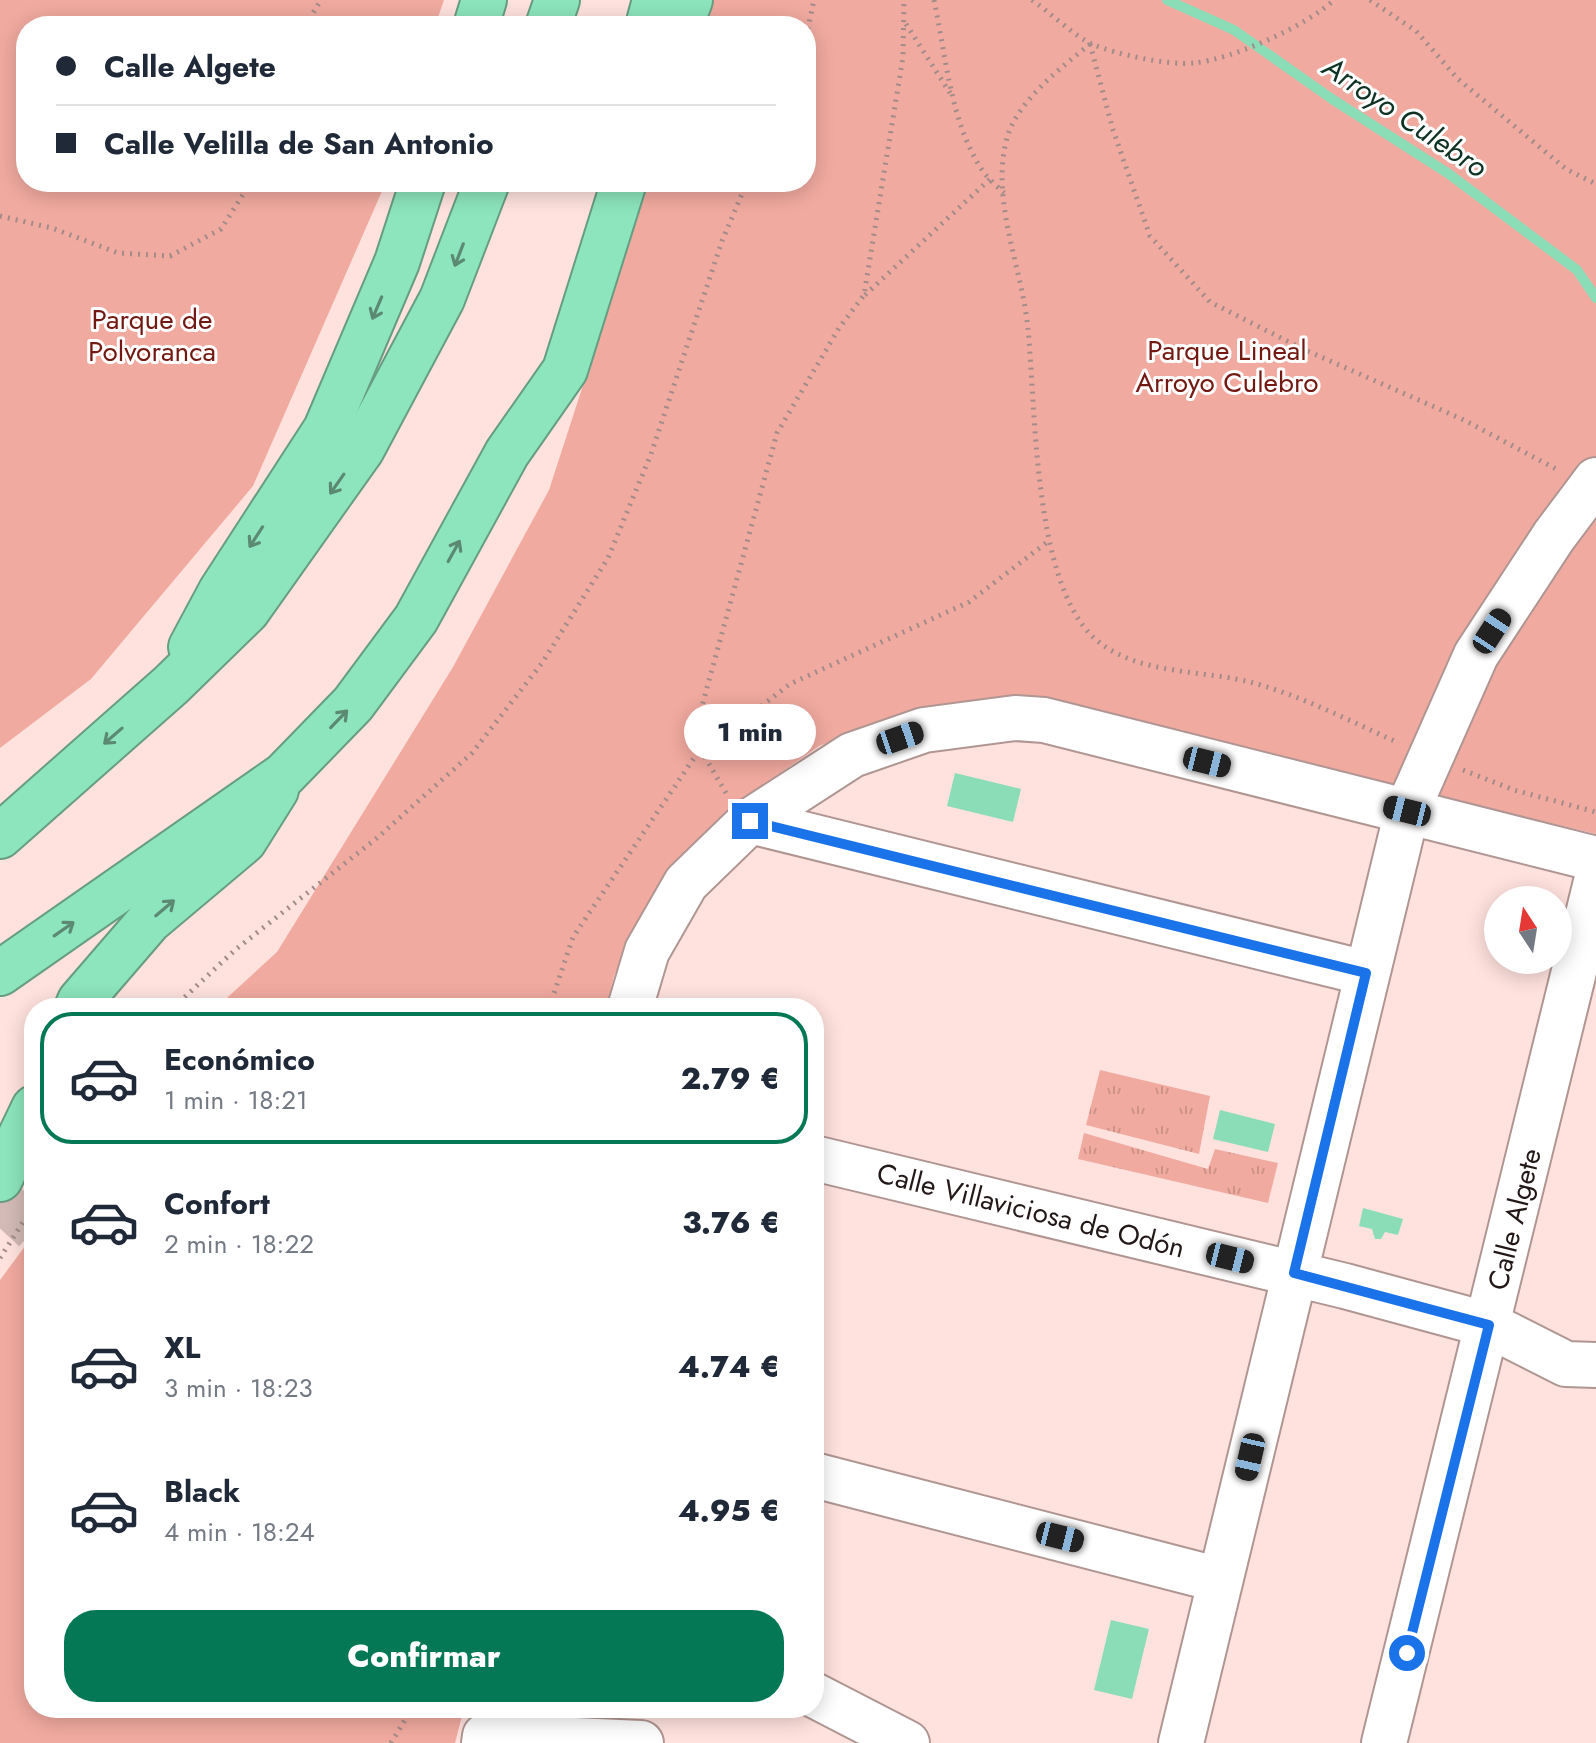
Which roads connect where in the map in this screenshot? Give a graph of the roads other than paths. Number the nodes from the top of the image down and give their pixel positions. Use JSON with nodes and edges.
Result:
{"nodes":[{"id":1,"x":420,"y":192,"type":"edge"},
{"id":2,"x":483,"y":192,"type":"edge"},
{"id":3,"x":594,"y":192,"type":"edge"},
{"id":4,"x":621,"y":192,"type":"edge"},
{"id":5,"x":507,"y":453,"type":"junction"},
{"id":6,"x":1593,"y":484,"type":"edge"},
{"id":7,"x":171,"y":685,"type":"junction"},
{"id":8,"x":284,"y":775,"type":"junction"},
{"id":9,"x":1407,"y":811,"type":"junction"},
{"id":10,"x":750,"y":821,"type":"junction"},
{"id":11,"x":0,"y":836,"type":"edge"},
{"id":12,"x":1596,"y":859,"type":"edge"},
{"id":13,"x":1596,"y":882,"type":"edge"},
{"id":14,"x":0,"y":973,"type":"edge"},
{"id":15,"x":1366,"y":973,"type":"junction"},
{"id":16,"x":83,"y":998,"type":"edge"},
{"id":17,"x":633,"y":998,"type":"edge"},
{"id":18,"x":24,"y":1130,"type":"edge"},
{"id":19,"x":824,"y":1160,"type":"edge"},
{"id":20,"x":0,"y":1179,"type":"edge"},
{"id":21,"x":1294,"y":1273,"type":"junction"},
{"id":22,"x":1489,"y":1325,"type":"junction"},
{"id":23,"x":1596,"y":1365,"type":"edge"},
{"id":24,"x":824,"y":1478,"type":"edge"},
{"id":25,"x":1220,"y":1580,"type":"junction"},
{"id":26,"x":824,"y":1700,"type":"edge"},
{"id":27,"x":484,"y":1743,"type":"edge"},
{"id":28,"x":641,"y":1743,"type":"edge"},
{"id":29,"x":907,"y":1743,"type":"edge"},
{"id":30,"x":1181,"y":1743,"type":"edge"},
{"id":31,"x":1384,"y":1743,"type":"edge"}],
"edges":[{"from":1,"to":7,"type":"highway","one_way":true},
{"from":2,"to":7,"type":"highway","one_way":true},
{"from":3,"to":5,"type":"highway"},
{"from":4,"to":5,"type":"highway"},
{"from":8,"to":5,"type":"highway","one_way":true},
{"from":6,"to":9,"type":"street"},
{"from":7,"to":11,"type":"highway","one_way":true},
{"from":14,"to":8,"type":"highway","one_way":true},
{"from":16,"to":8,"type":"highway","one_way":true},
{"from":9,"to":10,"type":"street"},
{"from":9,"to":12,"type":"street"},
{"from":9,"to":15,"type":"street"},
{"from":10,"to":15,"type":"street"},
{"from":10,"to":17,"type":"street"},
{"from":13,"to":22,"type":"street","name":"Calle Algete"},
{"from":15,"to":21,"type":"street"},
{"from":18,"to":20,"type":"highway"},
{"from":19,"to":21,"type":"street","name":"Calle Villaviciosa de Odón"},
{"from":21,"to":22,"type":"street","name":"Calle Villaviciosa de Odón"},
{"from":21,"to":25,"type":"street"},
{"from":22,"to":23,"type":"street","name":"Calle Villaviciosa de Odón"},
{"from":22,"to":31,"type":"street","name":"Calle Algete"},
{"from":24,"to":25,"type":"street"},
{"from":25,"to":30,"type":"street"},
{"from":26,"to":29,"type":"street"},
{"from":27,"to":28,"type":"street"}]}
